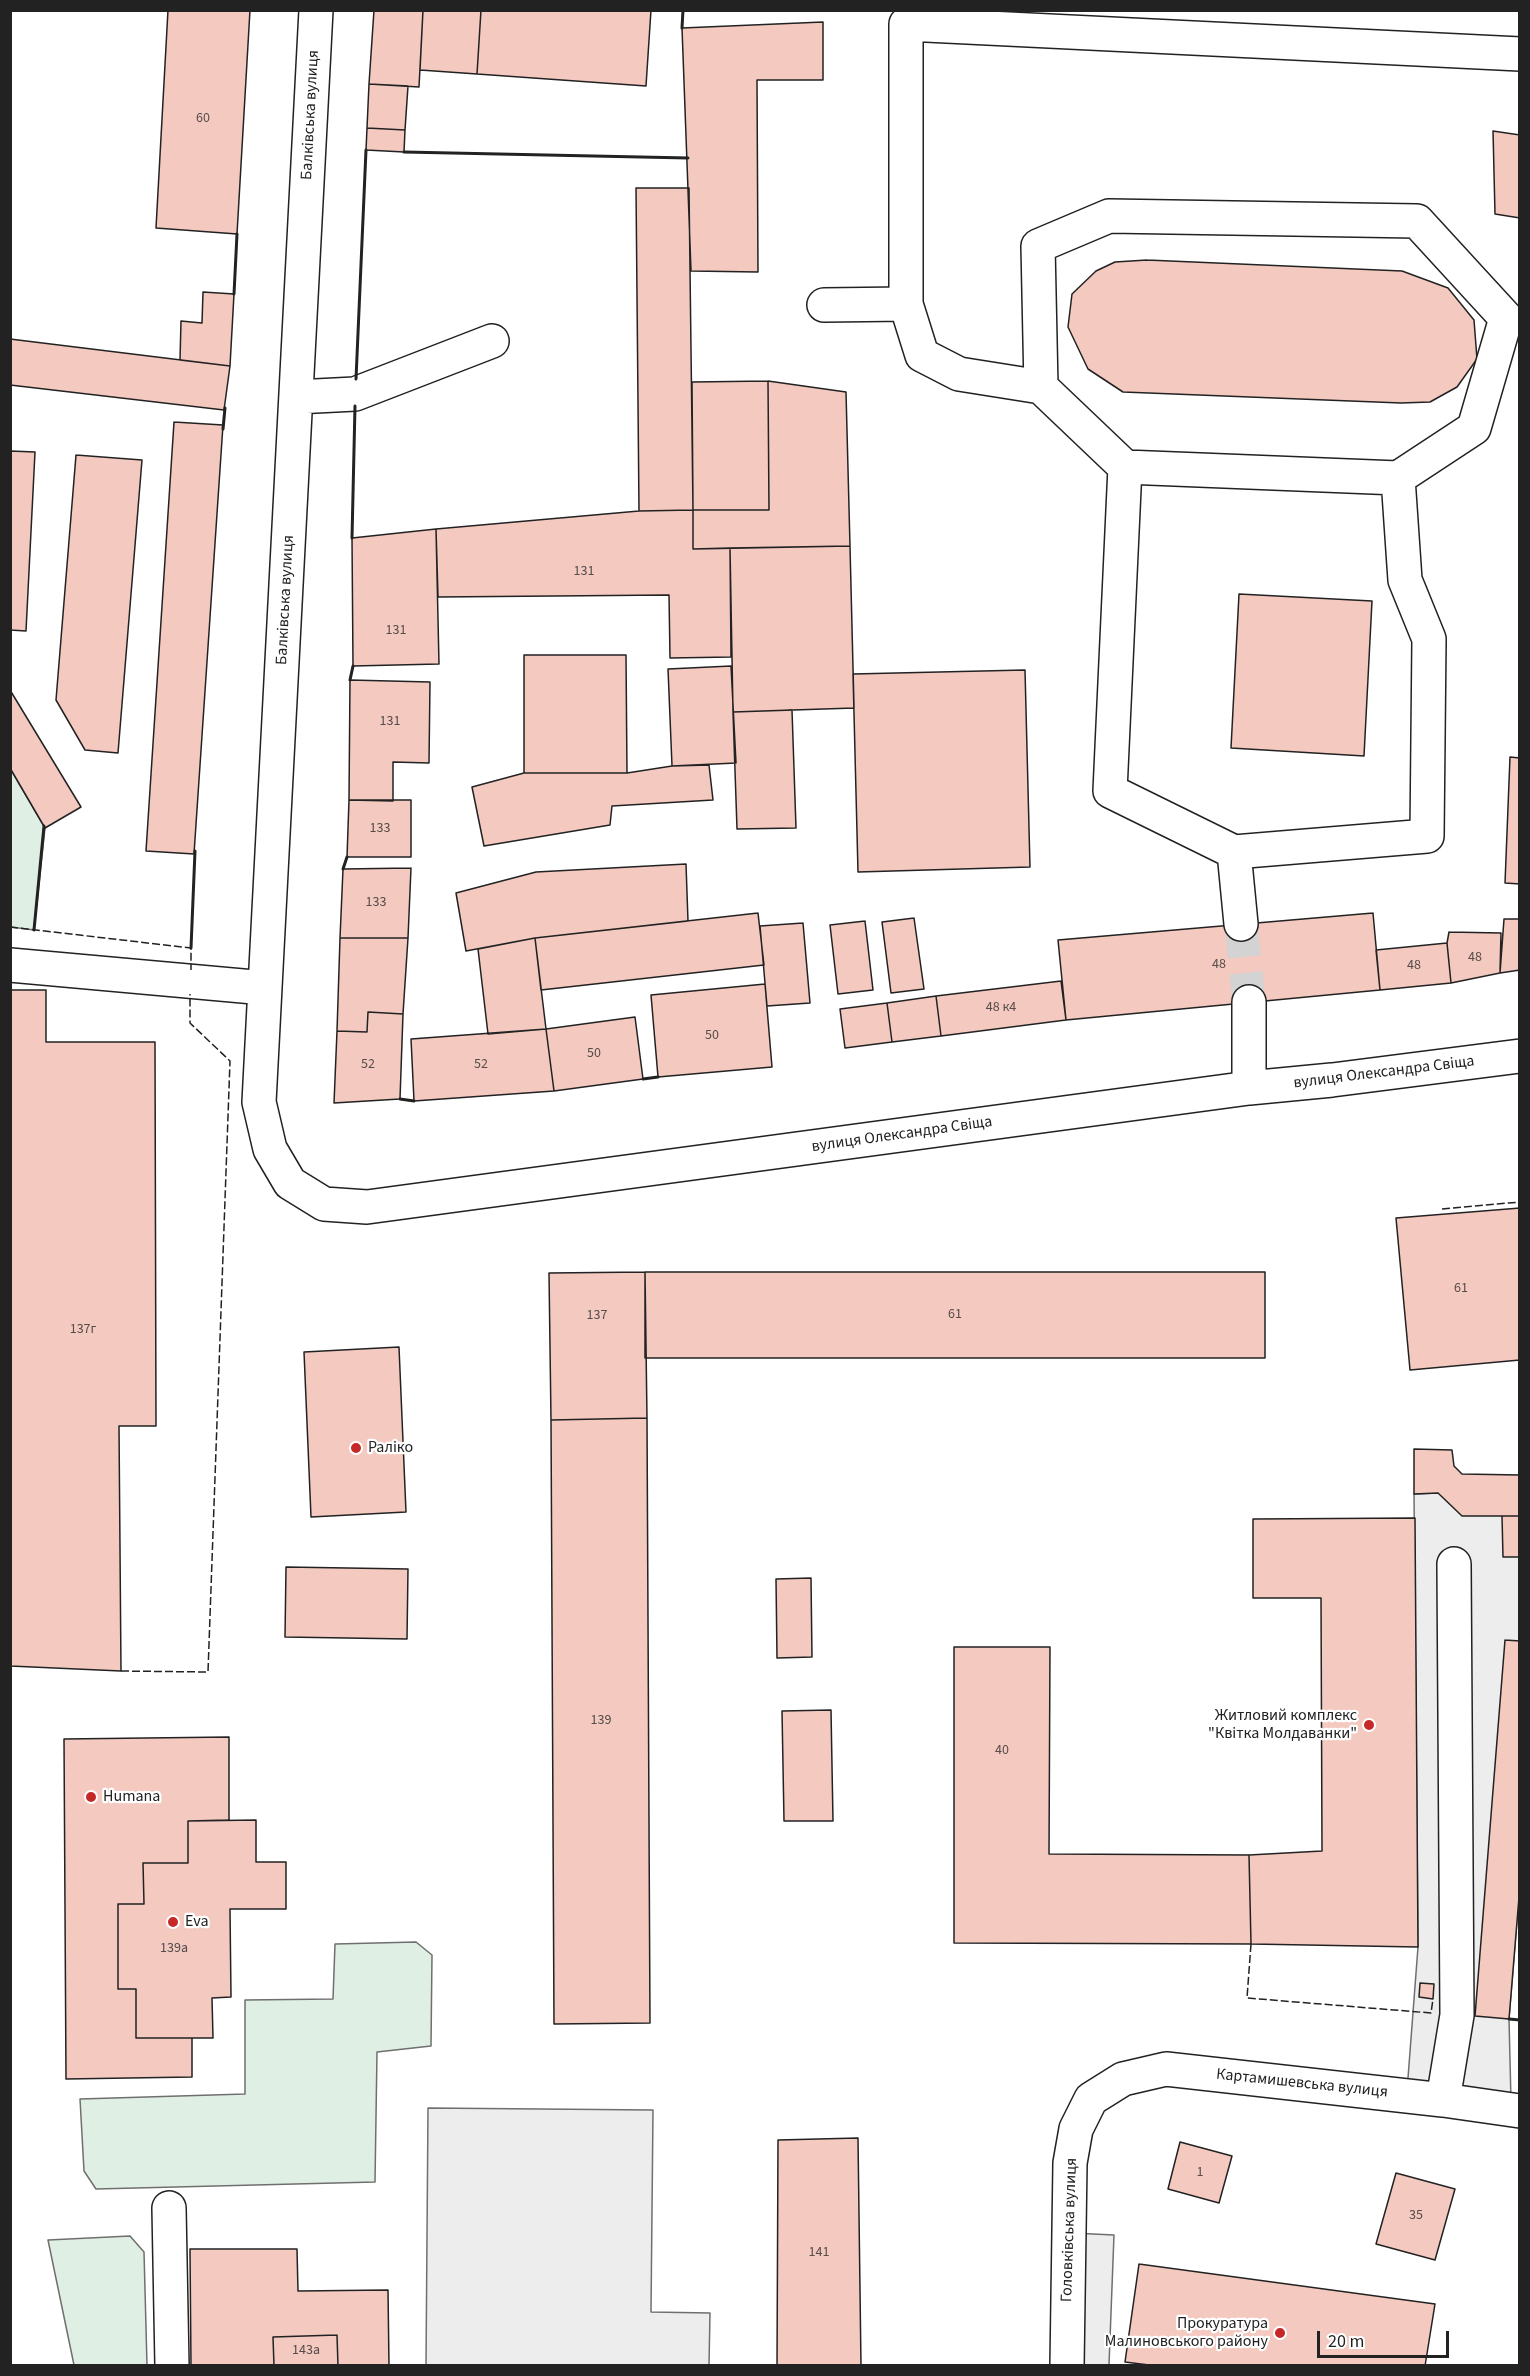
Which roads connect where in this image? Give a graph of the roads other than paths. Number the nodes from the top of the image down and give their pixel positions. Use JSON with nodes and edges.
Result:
{"nodes":[{"id":1,"x":316,"y":10,"type":"edge"},
{"id":2,"x":897,"y":17,"type":"edge"},
{"id":3,"x":1520,"y":54,"type":"edge"},
{"id":4,"x":906,"y":304,"type":"junction"},
{"id":5,"x":824,"y":305,"type":"dead end"},
{"id":6,"x":492,"y":341,"type":"dead end"},
{"id":7,"x":1041,"y":387,"type":"junction"},
{"id":8,"x":296,"y":397,"type":"junction"},
{"id":9,"x":1125,"y":467,"type":"junction"},
{"id":10,"x":1398,"y":478,"type":"junction"},
{"id":11,"x":1234,"y":852,"type":"junction"},
{"id":12,"x":1241,"y":924,"type":"tunnel mouth"},
{"id":13,"x":10,"y":965,"type":"edge"},
{"id":14,"x":265,"y":988,"type":"junction"},
{"id":15,"x":1249,"y":1002,"type":"tunnel mouth"},
{"id":16,"x":1520,"y":1056,"type":"edge"},
{"id":17,"x":1249,"y":1088,"type":"junction"},
{"id":18,"x":290,"y":1183,"type":"joint"},
{"id":19,"x":1454,"y":1564,"type":"dead end"},
{"id":20,"x":1091,"y":2099,"type":"joint"},
{"id":21,"x":1443,"y":2100,"type":"junction"},
{"id":22,"x":1520,"y":2111,"type":"edge"},
{"id":23,"x":169,"y":2208,"type":"dead end"},
{"id":24,"x":172,"y":2366,"type":"edge"},
{"id":25,"x":1067,"y":2366,"type":"edge"}],
"edges":[{"from":1,"to":8,"type":"street","name":"Балківська вулиця"},
{"from":2,"to":3,"type":"street"},
{"from":2,"to":4,"type":"street"},
{"from":4,"to":5,"type":"street"},
{"from":4,"to":7,"type":"street"},
{"from":6,"to":8,"type":"street"},
{"from":7,"to":9,"type":"street"},
{"from":7,"to":10,"type":"street"},
{"from":8,"to":14,"type":"street","name":"Балківська вулиця"},
{"from":9,"to":10,"type":"street"},
{"from":9,"to":11,"type":"street"},
{"from":10,"to":11,"type":"street"},
{"from":11,"to":12,"type":"street"},
{"from":13,"to":14,"type":"street"},
{"from":14,"to":18,"type":"street","name":"Балківська вулиця"},
{"from":15,"to":17,"type":"street"},
{"from":16,"to":17,"type":"street","name":"вулиця Олександра Свіща"},
{"from":17,"to":18,"type":"street","name":"вулиця Олександра Свіща"},
{"from":19,"to":21,"type":"street"},
{"from":20,"to":21,"type":"street","name":"Картамишевська вулиця"},
{"from":20,"to":25,"type":"street","name":"Головківська вулиця"},
{"from":21,"to":22,"type":"street","name":"Картамишевська вулиця"},
{"from":23,"to":24,"type":"street"}]}
